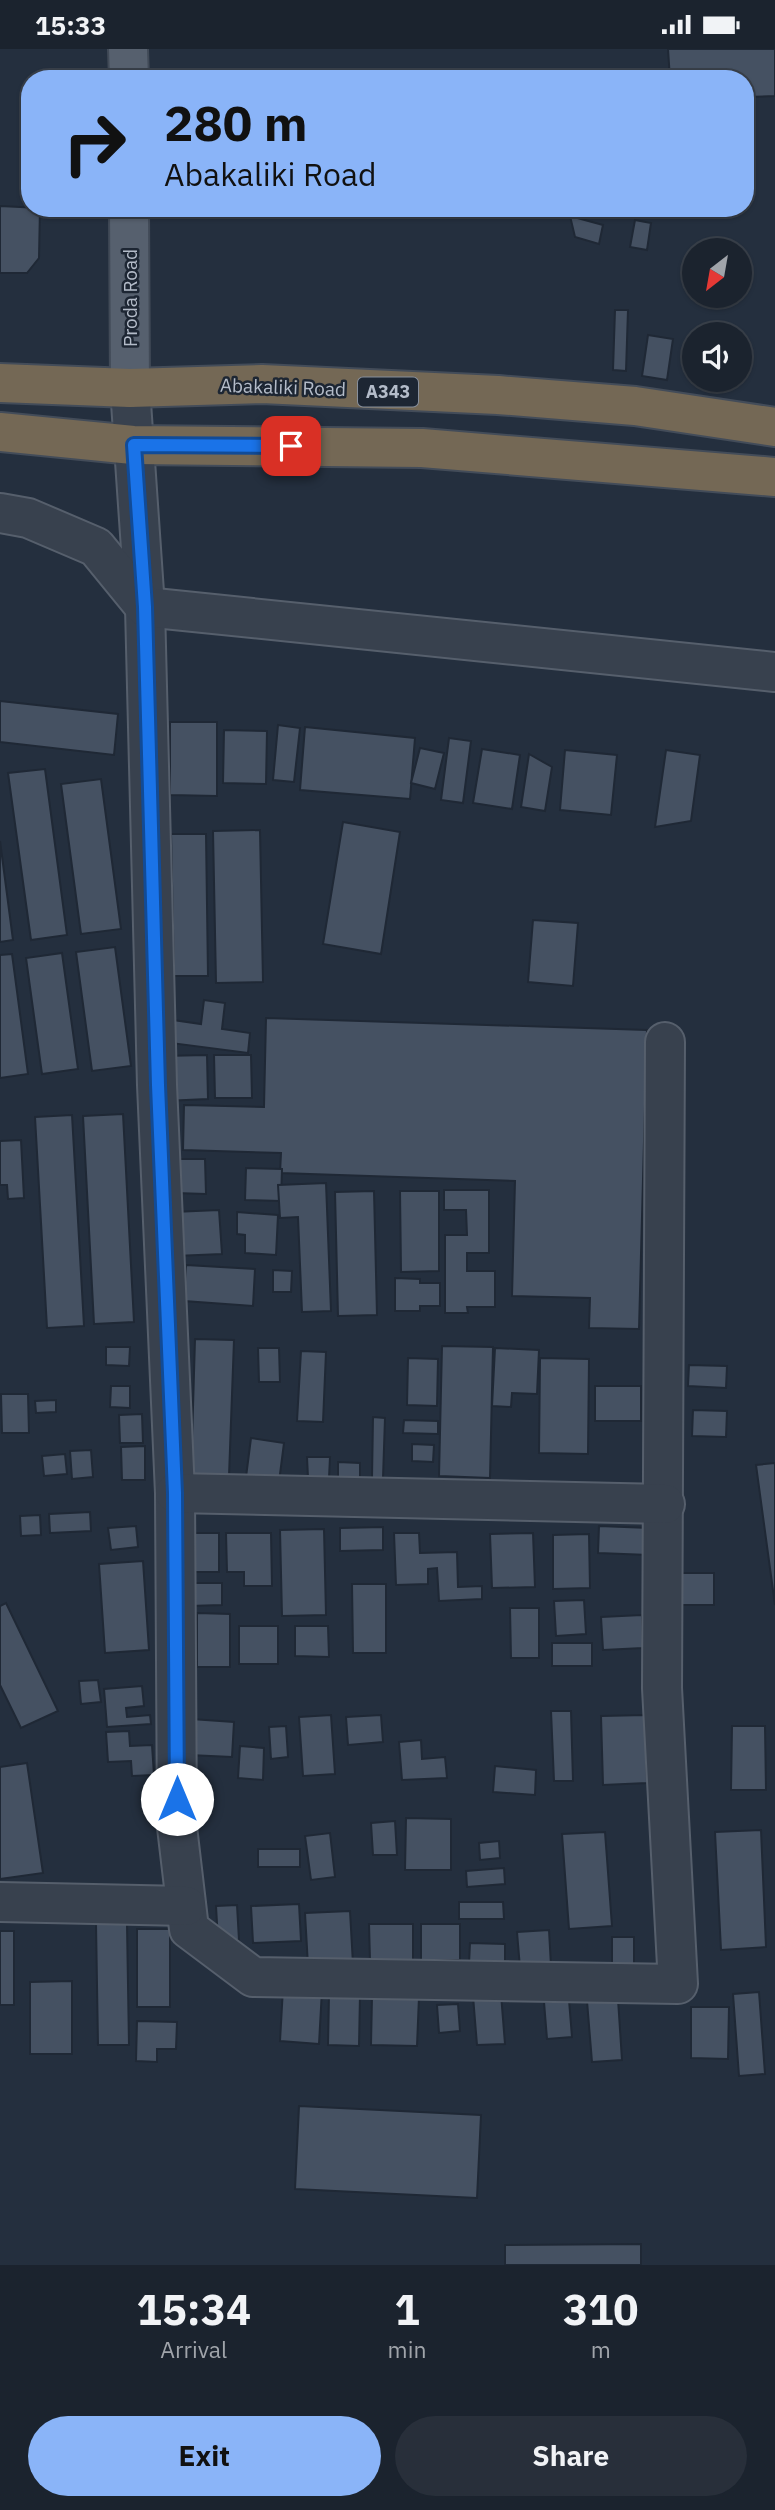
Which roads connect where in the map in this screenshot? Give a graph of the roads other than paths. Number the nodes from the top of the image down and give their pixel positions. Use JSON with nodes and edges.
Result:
{"nodes":[{"id":1,"x":128,"y":49,"type":"edge"},
{"id":2,"x":128,"y":70,"type":"edge"},
{"id":3,"x":129,"y":217,"type":"edge"},
{"id":4,"x":0,"y":383,"type":"edge"},
{"id":5,"x":130,"y":388,"type":"junction"},
{"id":6,"x":775,"y":426,"type":"edge"},
{"id":7,"x":0,"y":432,"type":"edge"},
{"id":8,"x":134,"y":445,"type":"junction"},
{"id":9,"x":775,"y":477,"type":"edge"},
{"id":10,"x":0,"y":513,"type":"edge"},
{"id":11,"x":145,"y":607,"type":"junction"},
{"id":12,"x":775,"y":671,"type":"edge"},
{"id":13,"x":666,"y":1042,"type":"dead end"},
{"id":14,"x":175,"y":1493,"type":"junction"},
{"id":15,"x":665,"y":1504,"type":"junction"},
{"id":16,"x":0,"y":1902,"type":"edge"},
{"id":17,"x":186,"y":1906,"type":"junction"}],
"edges":[{"from":1,"to":2,"type":"main road"},
{"from":3,"to":5,"type":"main road","name":"Proda Road"},
{"from":4,"to":5,"type":"highway","name":"Abakaliki Road","number":"A343"},
{"from":5,"to":6,"type":"highway","name":"Abakaliki Road","number":"A343"},
{"from":5,"to":8,"type":"street"},
{"from":7,"to":8,"type":"highway"},
{"from":8,"to":9,"type":"highway"},
{"from":8,"to":11,"type":"street"},
{"from":10,"to":11,"type":"street"},
{"from":11,"to":12,"type":"street"},
{"from":11,"to":14,"type":"street"},
{"from":13,"to":15,"type":"street"},
{"from":14,"to":15,"type":"street"},
{"from":14,"to":17,"type":"street"},
{"from":15,"to":17,"type":"street"},
{"from":16,"to":17,"type":"street"}]}
